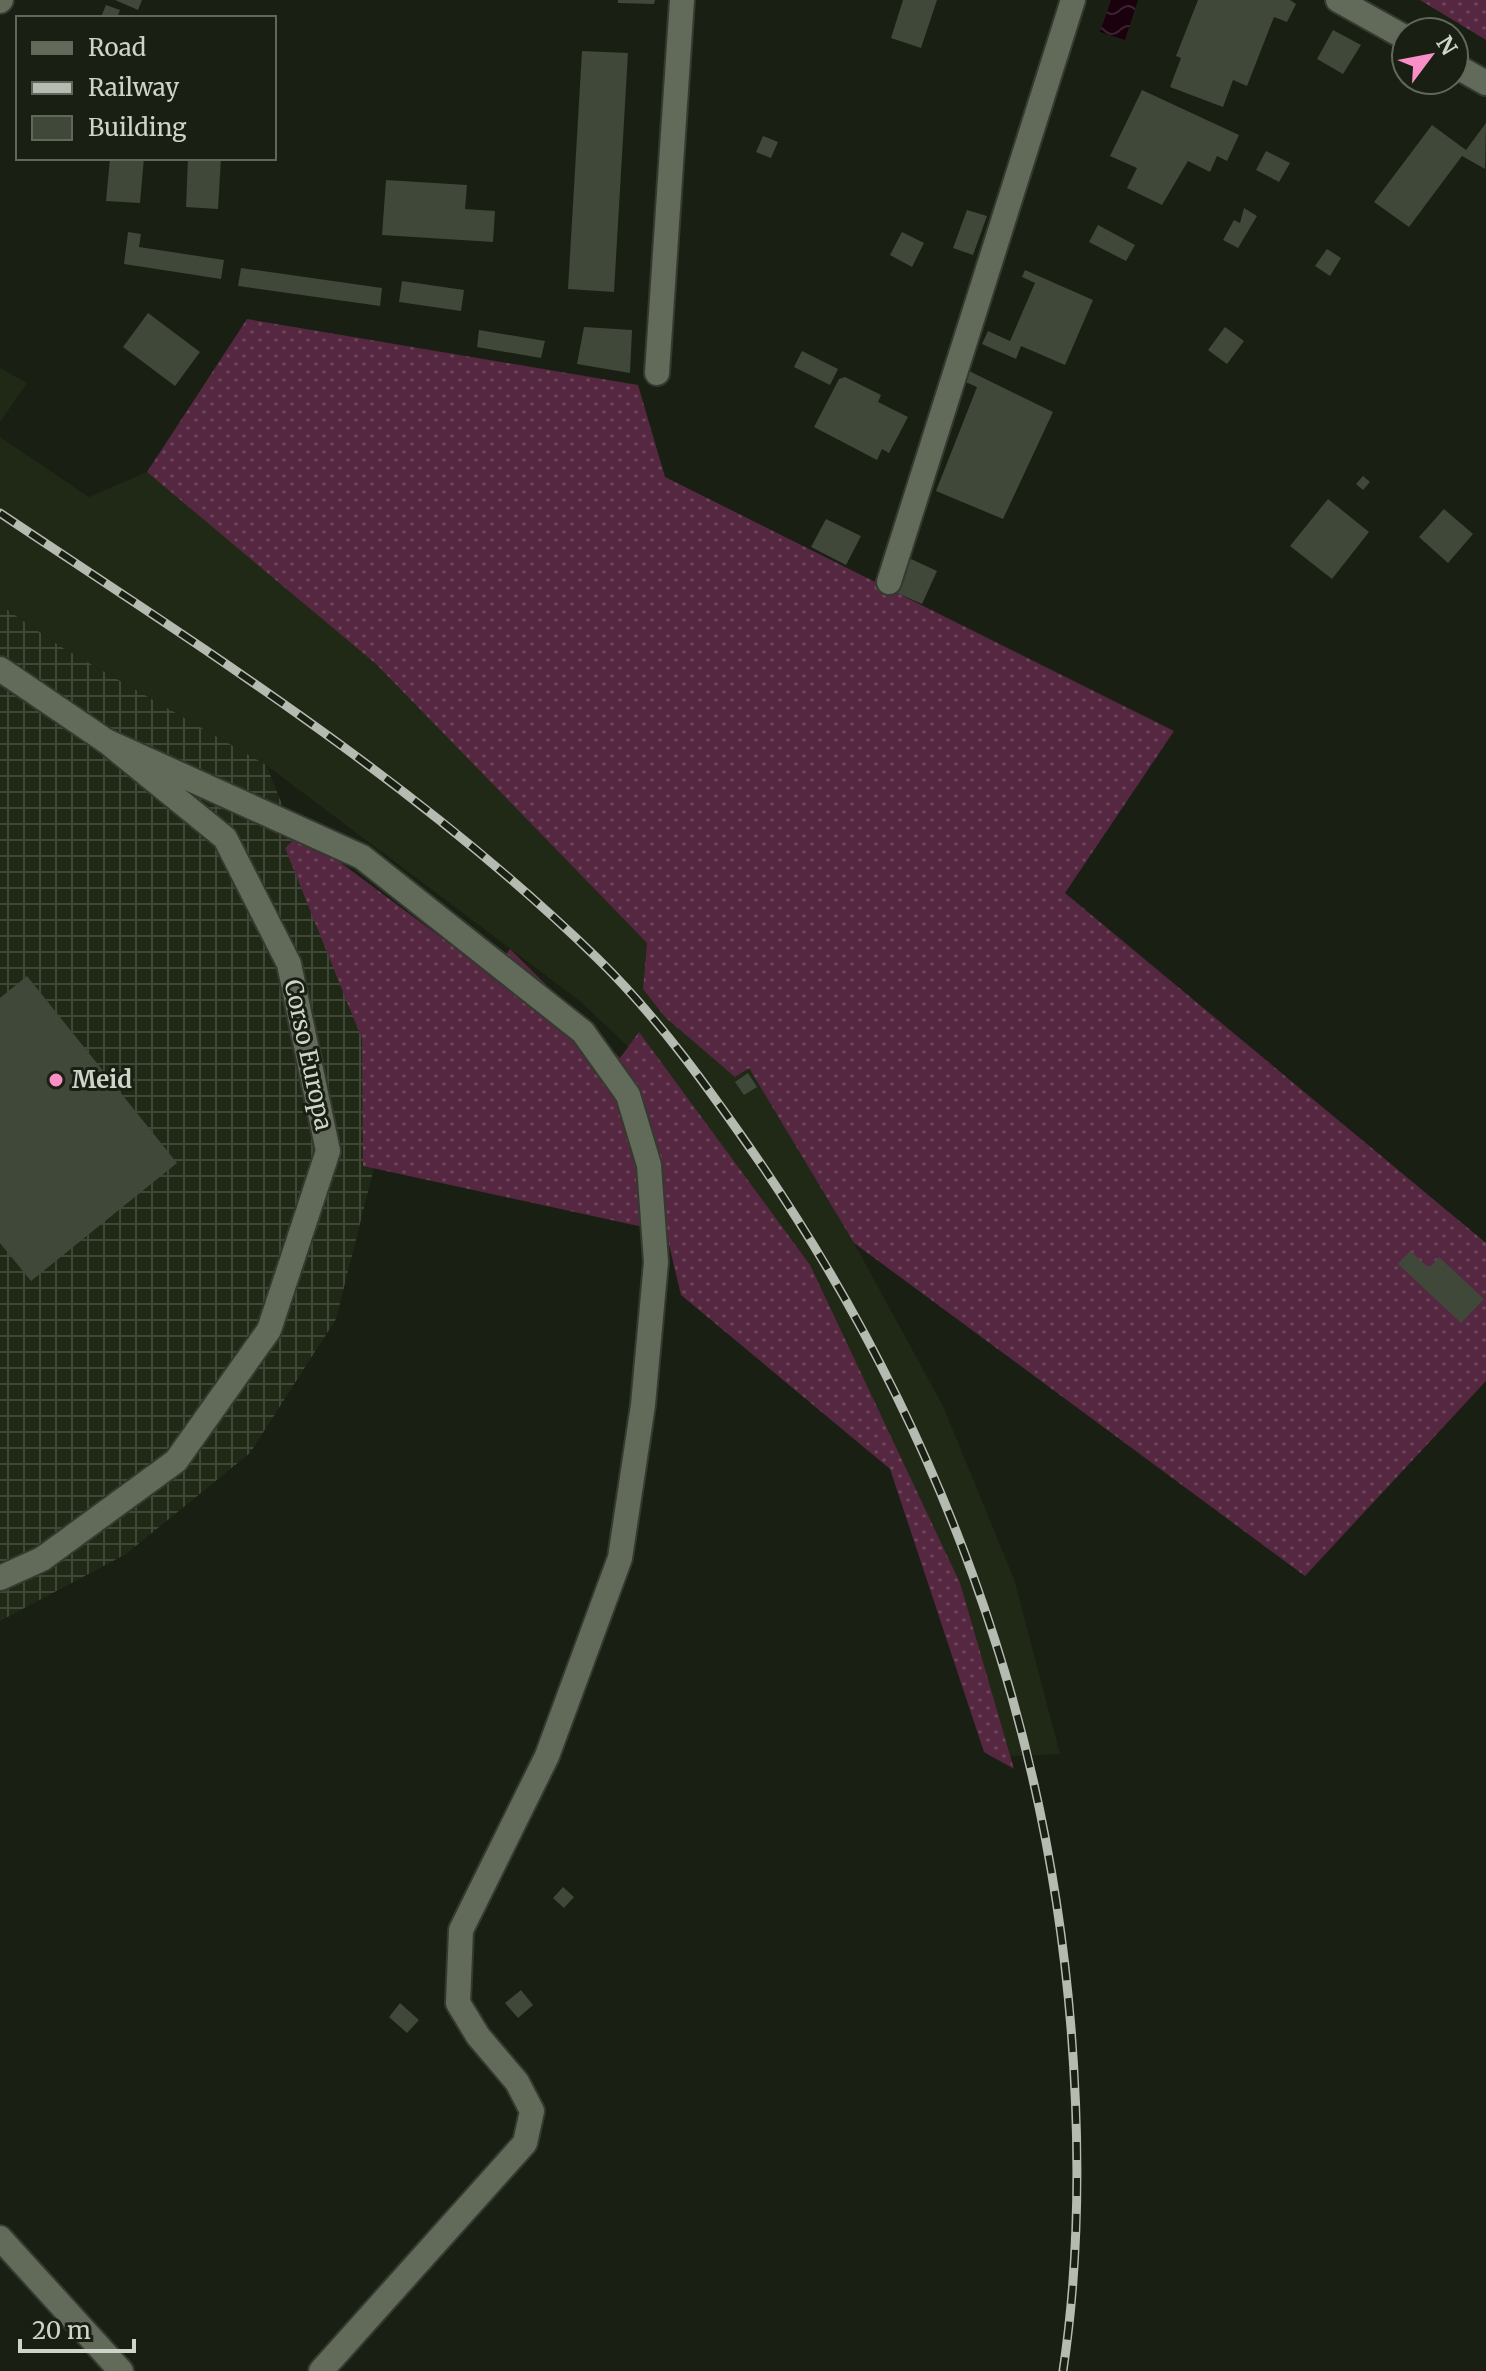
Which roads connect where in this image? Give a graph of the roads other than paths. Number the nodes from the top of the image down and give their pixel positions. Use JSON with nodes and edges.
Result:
{"nodes":[{"id":1,"x":682,"y":0,"type":"edge"},
{"id":2,"x":1073,"y":0,"type":"edge"},
{"id":3,"x":1338,"y":0,"type":"edge"},
{"id":4,"x":1390,"y":29,"type":"edge"},
{"id":5,"x":657,"y":373,"type":"dead end"},
{"id":6,"x":889,"y":582,"type":"dead end"},
{"id":7,"x":0,"y":669,"type":"edge"},
{"id":8,"x":106,"y":741,"type":"junction"},
{"id":9,"x":0,"y":1578,"type":"edge"},
{"id":10,"x":0,"y":2238,"type":"edge"},
{"id":11,"x":121,"y":2371,"type":"edge"},
{"id":12,"x":321,"y":2371,"type":"edge"}],
"edges":[{"from":1,"to":5,"type":"street"},
{"from":2,"to":6,"type":"street"},
{"from":3,"to":4,"type":"street"},
{"from":7,"to":8,"type":"street","name":"Corso Europa"},
{"from":8,"to":9,"type":"street","name":"Corso Europa"},
{"from":8,"to":12,"type":"street"},
{"from":10,"to":11,"type":"street"}]}
